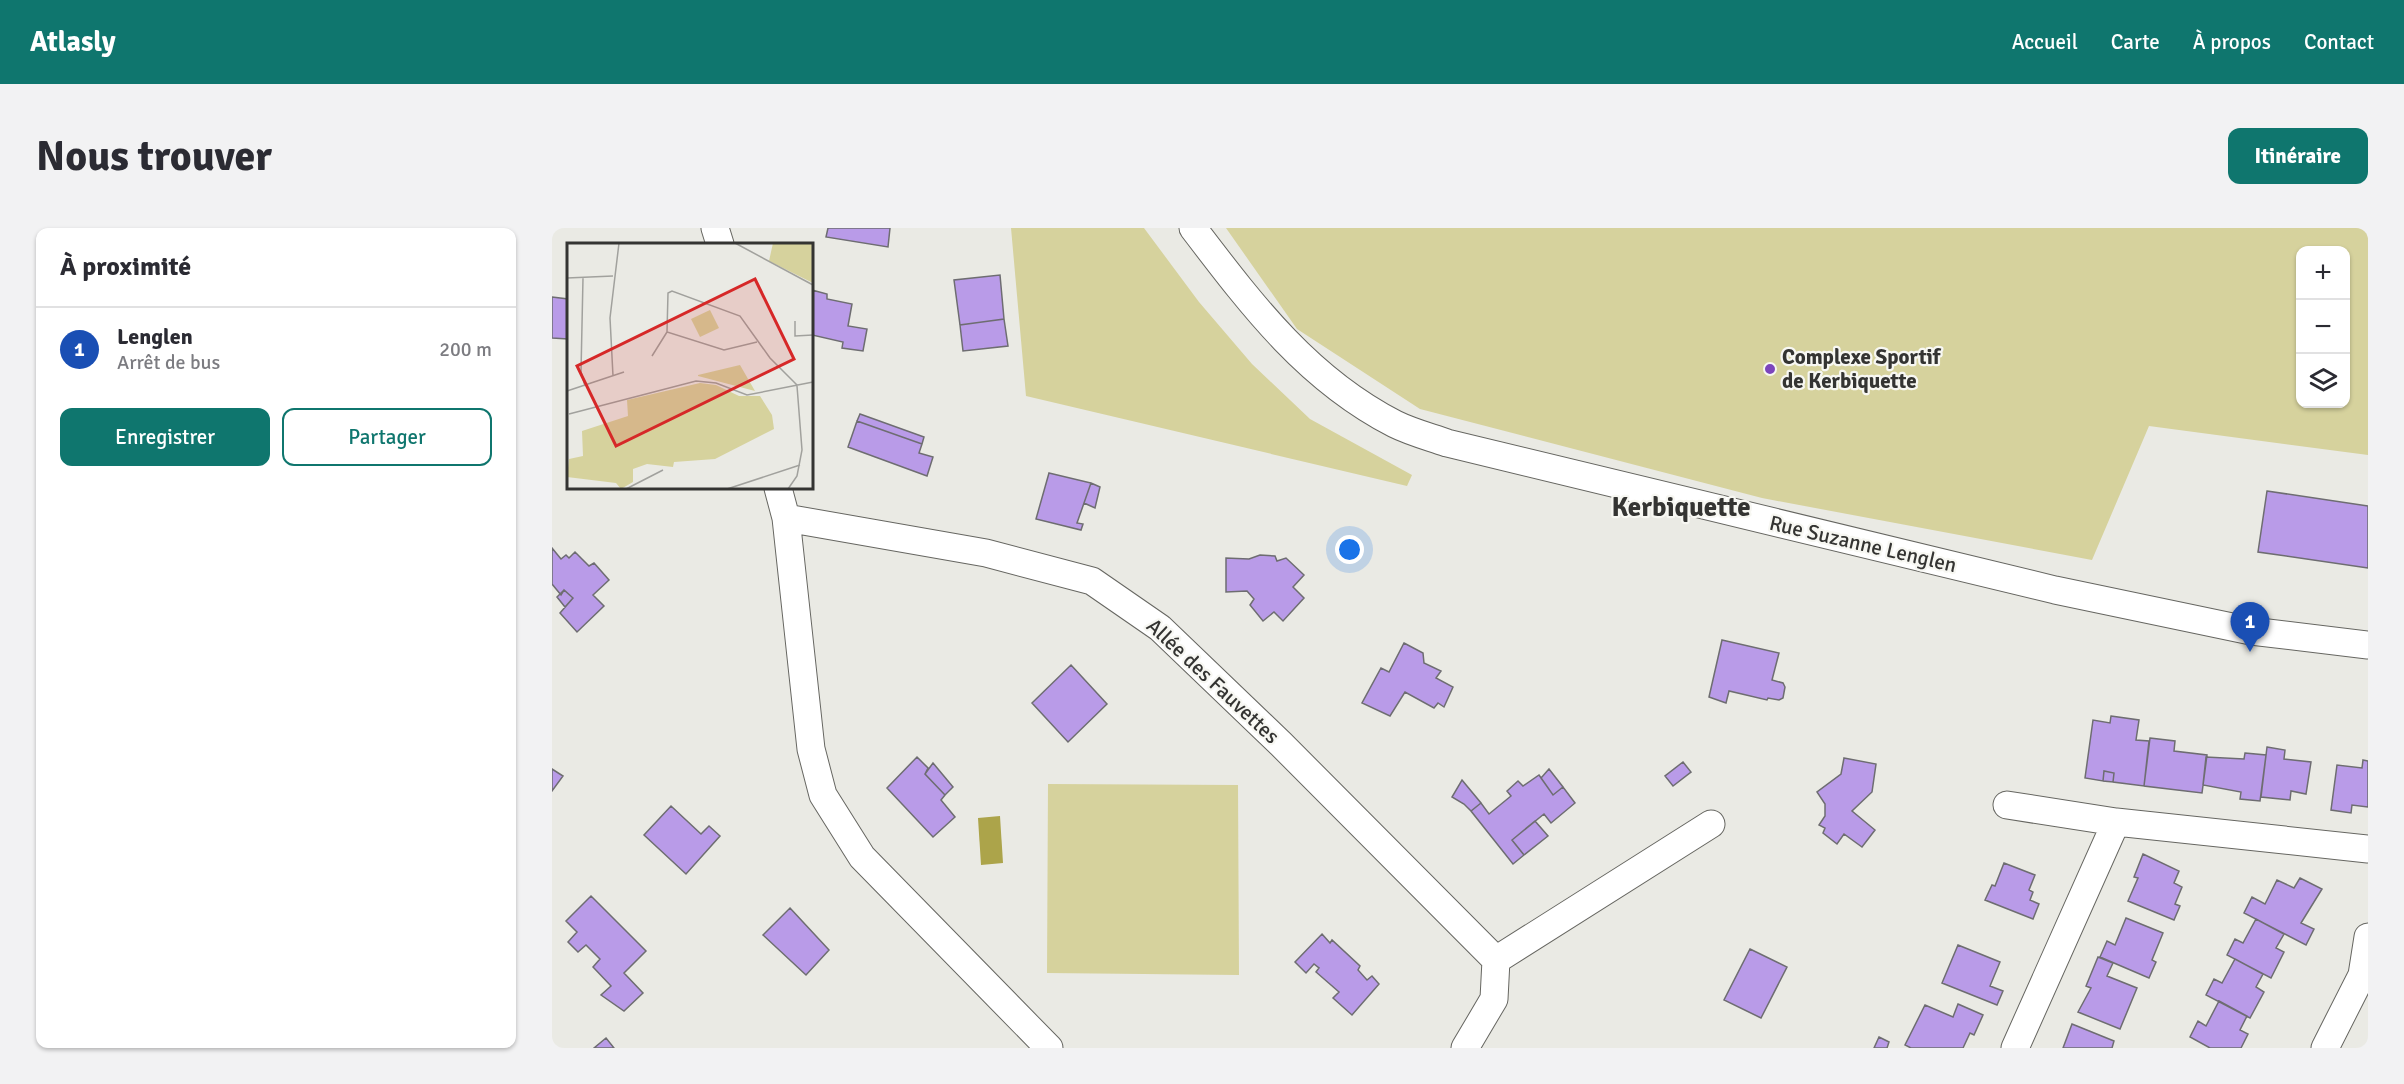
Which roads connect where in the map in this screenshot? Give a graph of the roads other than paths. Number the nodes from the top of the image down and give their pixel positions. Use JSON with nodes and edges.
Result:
{"nodes":[{"id":1,"x":715,"y":228,"type":"edge"},
{"id":2,"x":1193,"y":228,"type":"edge"},
{"id":3,"x":720,"y":243,"type":"edge"},
{"id":4,"x":778,"y":489,"type":"edge"},
{"id":5,"x":786,"y":518,"type":"junction"},
{"id":6,"x":2368,"y":645,"type":"edge"},
{"id":7,"x":2007,"y":805,"type":"dead end"},
{"id":8,"x":2115,"y":822,"type":"junction"},
{"id":9,"x":1711,"y":824,"type":"dead end"},
{"id":10,"x":2368,"y":849,"type":"edge"},
{"id":11,"x":2368,"y":937,"type":"edge"},
{"id":12,"x":1496,"y":960,"type":"junction"},
{"id":13,"x":1049,"y":1048,"type":"edge"},
{"id":14,"x":1465,"y":1048,"type":"edge"},
{"id":15,"x":2015,"y":1048,"type":"edge"},
{"id":16,"x":2325,"y":1048,"type":"edge"}],
"edges":[{"from":1,"to":3,"type":"street"},
{"from":2,"to":6,"type":"street","name":"Rue Suzanne Lenglen"},
{"from":4,"to":5,"type":"street"},
{"from":5,"to":12,"type":"street","name":"Allée des Fauvettes"},
{"from":5,"to":13,"type":"street"},
{"from":7,"to":8,"type":"street"},
{"from":8,"to":10,"type":"street"},
{"from":8,"to":15,"type":"street"},
{"from":9,"to":12,"type":"street"},
{"from":11,"to":16,"type":"street"},
{"from":12,"to":14,"type":"street"}]}
